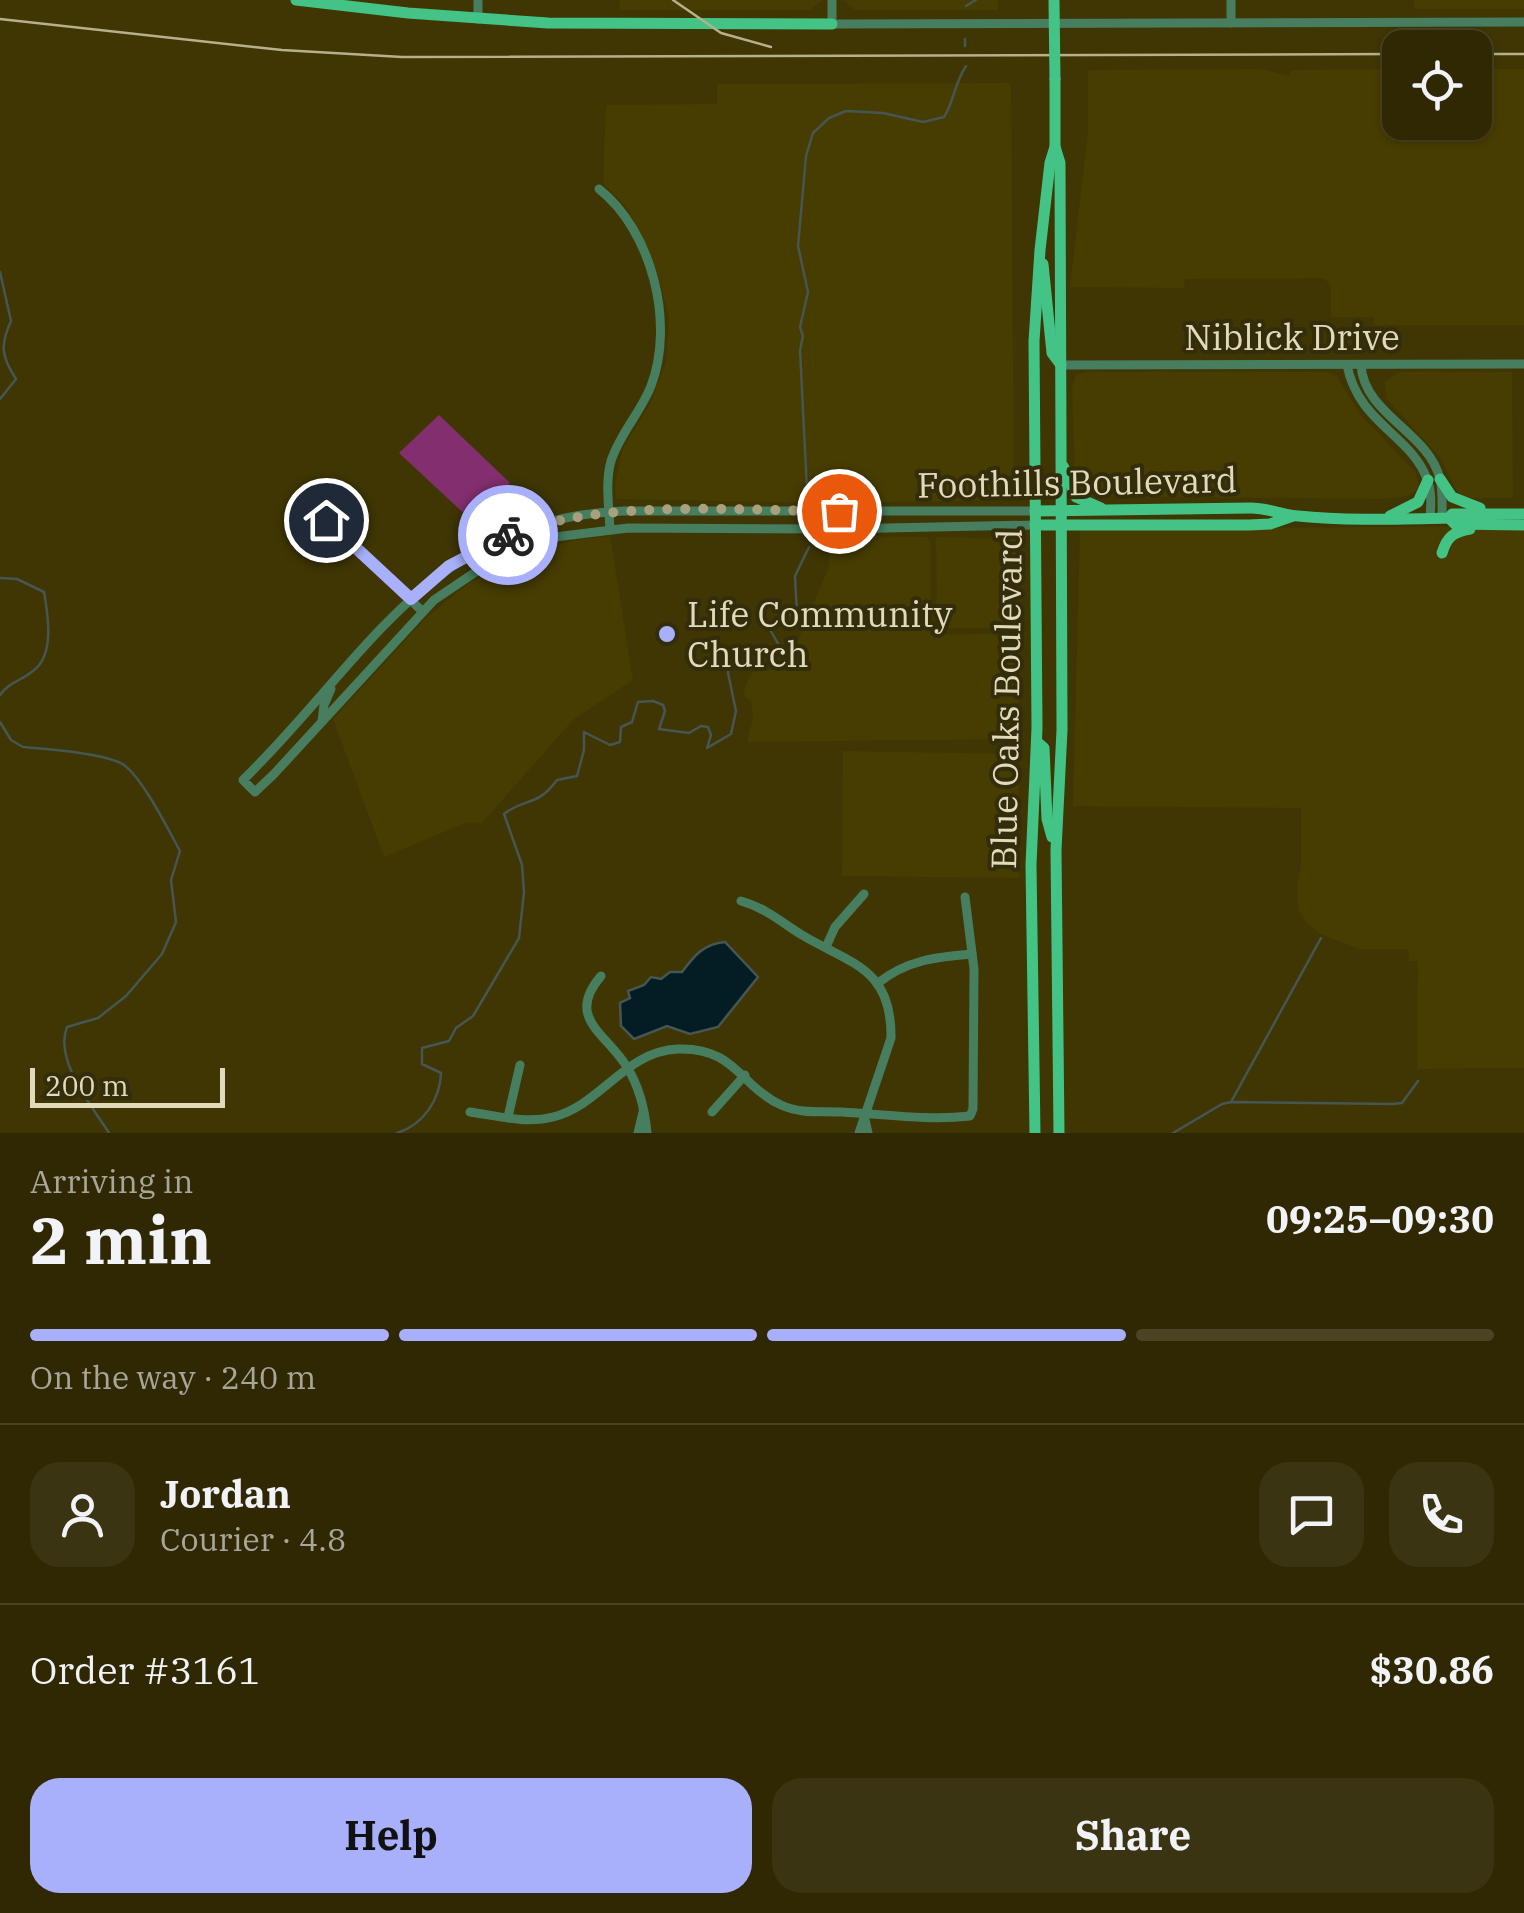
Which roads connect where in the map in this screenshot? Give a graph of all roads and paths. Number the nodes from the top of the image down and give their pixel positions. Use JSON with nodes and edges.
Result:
{"nodes":[{"id":1,"x":296,"y":0,"type":"edge"},
{"id":2,"x":478,"y":0,"type":"edge"},
{"id":3,"x":832,"y":0,"type":"edge"},
{"id":4,"x":1054,"y":0,"type":"edge"},
{"id":5,"x":1231,"y":0,"type":"edge"},
{"id":6,"x":347,"y":3,"type":"edge"},
{"id":7,"x":478,"y":18,"type":"junction"},
{"id":8,"x":1524,"y":22,"type":"edge"},
{"id":9,"x":1231,"y":23,"type":"junction"},
{"id":10,"x":832,"y":24,"type":"junction"},
{"id":11,"x":1056,"y":147,"type":"junction"},
{"id":12,"x":599,"y":189,"type":"dead end"},
{"id":13,"x":1040,"y":250,"type":"junction"},
{"id":14,"x":1347,"y":364,"type":"junction"},
{"id":15,"x":1362,"y":364,"type":"junction"},
{"id":16,"x":1524,"y":364,"type":"edge"},
{"id":17,"x":1061,"y":365,"type":"junction"},
{"id":18,"x":1060,"y":456,"type":"junction"},
{"id":19,"x":1434,"y":480,"type":"junction"},
{"id":20,"x":309,"y":504,"type":"dead end"},
{"id":21,"x":1251,"y":508,"type":"junction"},
{"id":22,"x":1035,"y":511,"type":"junction"},
{"id":23,"x":1060,"y":511,"type":"junction"},
{"id":24,"x":1110,"y":511,"type":"junction"},
{"id":25,"x":609,"y":512,"type":"junction"},
{"id":26,"x":1524,"y":514,"type":"edge"},
{"id":27,"x":1293,"y":516,"type":"junction"},
{"id":28,"x":1385,"y":518,"type":"junction"},
{"id":29,"x":1440,"y":518,"type":"junction"},
{"id":30,"x":1493,"y":519,"type":"junction"},
{"id":31,"x":1035,"y":525,"type":"junction"},
{"id":32,"x":1060,"y":525,"type":"junction"},
{"id":33,"x":1216,"y":525,"type":"junction"},
{"id":34,"x":1524,"y":525,"type":"edge"},
{"id":35,"x":610,"y":530,"type":"junction"},
{"id":36,"x":1442,"y":553,"type":"dead end"},
{"id":37,"x":411,"y":599,"type":"junction"},
{"id":38,"x":422,"y":611,"type":"junction"},
{"id":39,"x":334,"y":682,"type":"junction"},
{"id":40,"x":322,"y":722,"type":"junction"},
{"id":41,"x":1037,"y":742,"type":"junction"},
{"id":42,"x":1056,"y":850,"type":"junction"},
{"id":43,"x":864,"y":894,"type":"dead end"},
{"id":44,"x":965,"y":897,"type":"dead end"},
{"id":45,"x":741,"y":901,"type":"dead end"},
{"id":46,"x":826,"y":947,"type":"junction"},
{"id":47,"x":972,"y":954,"type":"junction"},
{"id":48,"x":601,"y":976,"type":"dead end"},
{"id":49,"x":878,"y":983,"type":"junction"},
{"id":50,"x":520,"y":1065,"type":"dead end"},
{"id":51,"x":628,"y":1068,"type":"junction"},
{"id":52,"x":745,"y":1075,"type":"junction"},
{"id":53,"x":470,"y":1112,"type":"dead end"},
{"id":54,"x":712,"y":1112,"type":"dead end"},
{"id":55,"x":864,"y":1115,"type":"junction"},
{"id":56,"x":508,"y":1117,"type":"junction"},
{"id":57,"x":643,"y":1131,"type":"edge"},
{"id":58,"x":859,"y":1133,"type":"edge"},
{"id":59,"x":868,"y":1133,"type":"edge"},
{"id":60,"x":1035,"y":1133,"type":"edge"},
{"id":61,"x":1060,"y":1133,"type":"edge"}],
"edges":[{"from":1,"to":6,"type":"main road"},
{"from":2,"to":7,"type":"street"},
{"from":3,"to":10,"type":"street"},
{"from":4,"to":11,"type":"main road","name":"Blue Oaks Boulevard","bridge":true},
{"from":5,"to":9,"type":"street"},
{"from":6,"to":7,"type":"main road"},
{"from":7,"to":10,"type":"main road"},
{"from":8,"to":9,"type":"street"},
{"from":9,"to":10,"type":"street"},
{"from":11,"to":13,"type":"main road","name":"Blue Oaks Boulevard"},
{"from":11,"to":17,"type":"main road","name":"Blue Oaks Boulevard"},
{"from":12,"to":25,"type":"street"},
{"from":13,"to":17,"type":"main road"},
{"from":13,"to":22,"type":"main road","name":"Blue Oaks Boulevard"},
{"from":14,"to":15,"type":"street","name":"Niblick Drive"},
{"from":14,"to":17,"type":"street","name":"Niblick Drive"},
{"from":14,"to":19,"type":"street"},
{"from":15,"to":16,"type":"street","name":"Niblick Drive"},
{"from":15,"to":19,"type":"street"},
{"from":17,"to":18,"type":"main road","name":"Blue Oaks Boulevard"},
{"from":18,"to":23,"type":"main road","name":"Blue Oaks Boulevard"},
{"from":18,"to":24,"type":"main road"},
{"from":19,"to":28,"type":"main road"},
{"from":19,"to":29,"type":"street"},
{"from":19,"to":30,"type":"main road"},
{"from":20,"to":37,"type":"street"},
{"from":21,"to":24,"type":"main road","name":"Foothills Boulevard"},
{"from":21,"to":27,"type":"main road","name":"Foothills Boulevard"},
{"from":21,"to":33,"type":"main road"},
{"from":22,"to":23,"type":"main road","name":"Foothills Boulevard"},
{"from":22,"to":25,"type":"street","name":"Foothills Boulevard"},
{"from":22,"to":31,"type":"main road","name":"Blue Oaks Boulevard"},
{"from":23,"to":24,"type":"main road","name":"Foothills Boulevard"},
{"from":23,"to":32,"type":"main road","name":"Blue Oaks Boulevard"},
{"from":25,"to":35,"type":"street"},
{"from":25,"to":37,"type":"street","name":"Foothills Boulevard"},
{"from":26,"to":30,"type":"main road","name":"Foothills Boulevard"},
{"from":27,"to":28,"type":"main road","name":"Foothills Boulevard"},
{"from":27,"to":33,"type":"main road","name":"Foothills Boulevard"},
{"from":28,"to":29,"type":"main road","name":"Foothills Boulevard"},
{"from":29,"to":30,"type":"main road","name":"Foothills Boulevard"},
{"from":30,"to":34,"type":"main road","name":"Foothills Boulevard"},
{"from":30,"to":36,"type":"main road"},
{"from":31,"to":32,"type":"main road","name":"Foothills Boulevard"},
{"from":31,"to":35,"type":"street","name":"Foothills Boulevard"},
{"from":31,"to":41,"type":"main road","name":"Blue Oaks Boulevard"},
{"from":32,"to":33,"type":"main road","name":"Foothills Boulevard"},
{"from":32,"to":42,"type":"main road","name":"Blue Oaks Boulevard"},
{"from":35,"to":38,"type":"street","name":"Foothills Boulevard"},
{"from":37,"to":38,"type":"street"},
{"from":37,"to":39,"type":"street","name":"Foothills Boulevard"},
{"from":38,"to":40,"type":"street","name":"Foothills Boulevard"},
{"from":39,"to":40,"type":"street"},
{"from":39,"to":40,"type":"street","name":"Foothills Boulevard"},
{"from":41,"to":42,"type":"main road"},
{"from":41,"to":60,"type":"main road","name":"Blue Oaks Boulevard"},
{"from":42,"to":61,"type":"main road","name":"Blue Oaks Boulevard"},
{"from":43,"to":46,"type":"street"},
{"from":44,"to":47,"type":"street"},
{"from":45,"to":46,"type":"street"},
{"from":46,"to":49,"type":"street"},
{"from":47,"to":49,"type":"street"},
{"from":47,"to":55,"type":"street"},
{"from":48,"to":51,"type":"street"},
{"from":49,"to":55,"type":"street"},
{"from":50,"to":56,"type":"street"},
{"from":51,"to":52,"type":"street"},
{"from":51,"to":56,"type":"street"},
{"from":51,"to":57,"type":"street"},
{"from":52,"to":54,"type":"street"},
{"from":52,"to":55,"type":"street"},
{"from":53,"to":56,"type":"street"},
{"from":55,"to":58,"type":"street"},
{"from":55,"to":59,"type":"street"}]}
